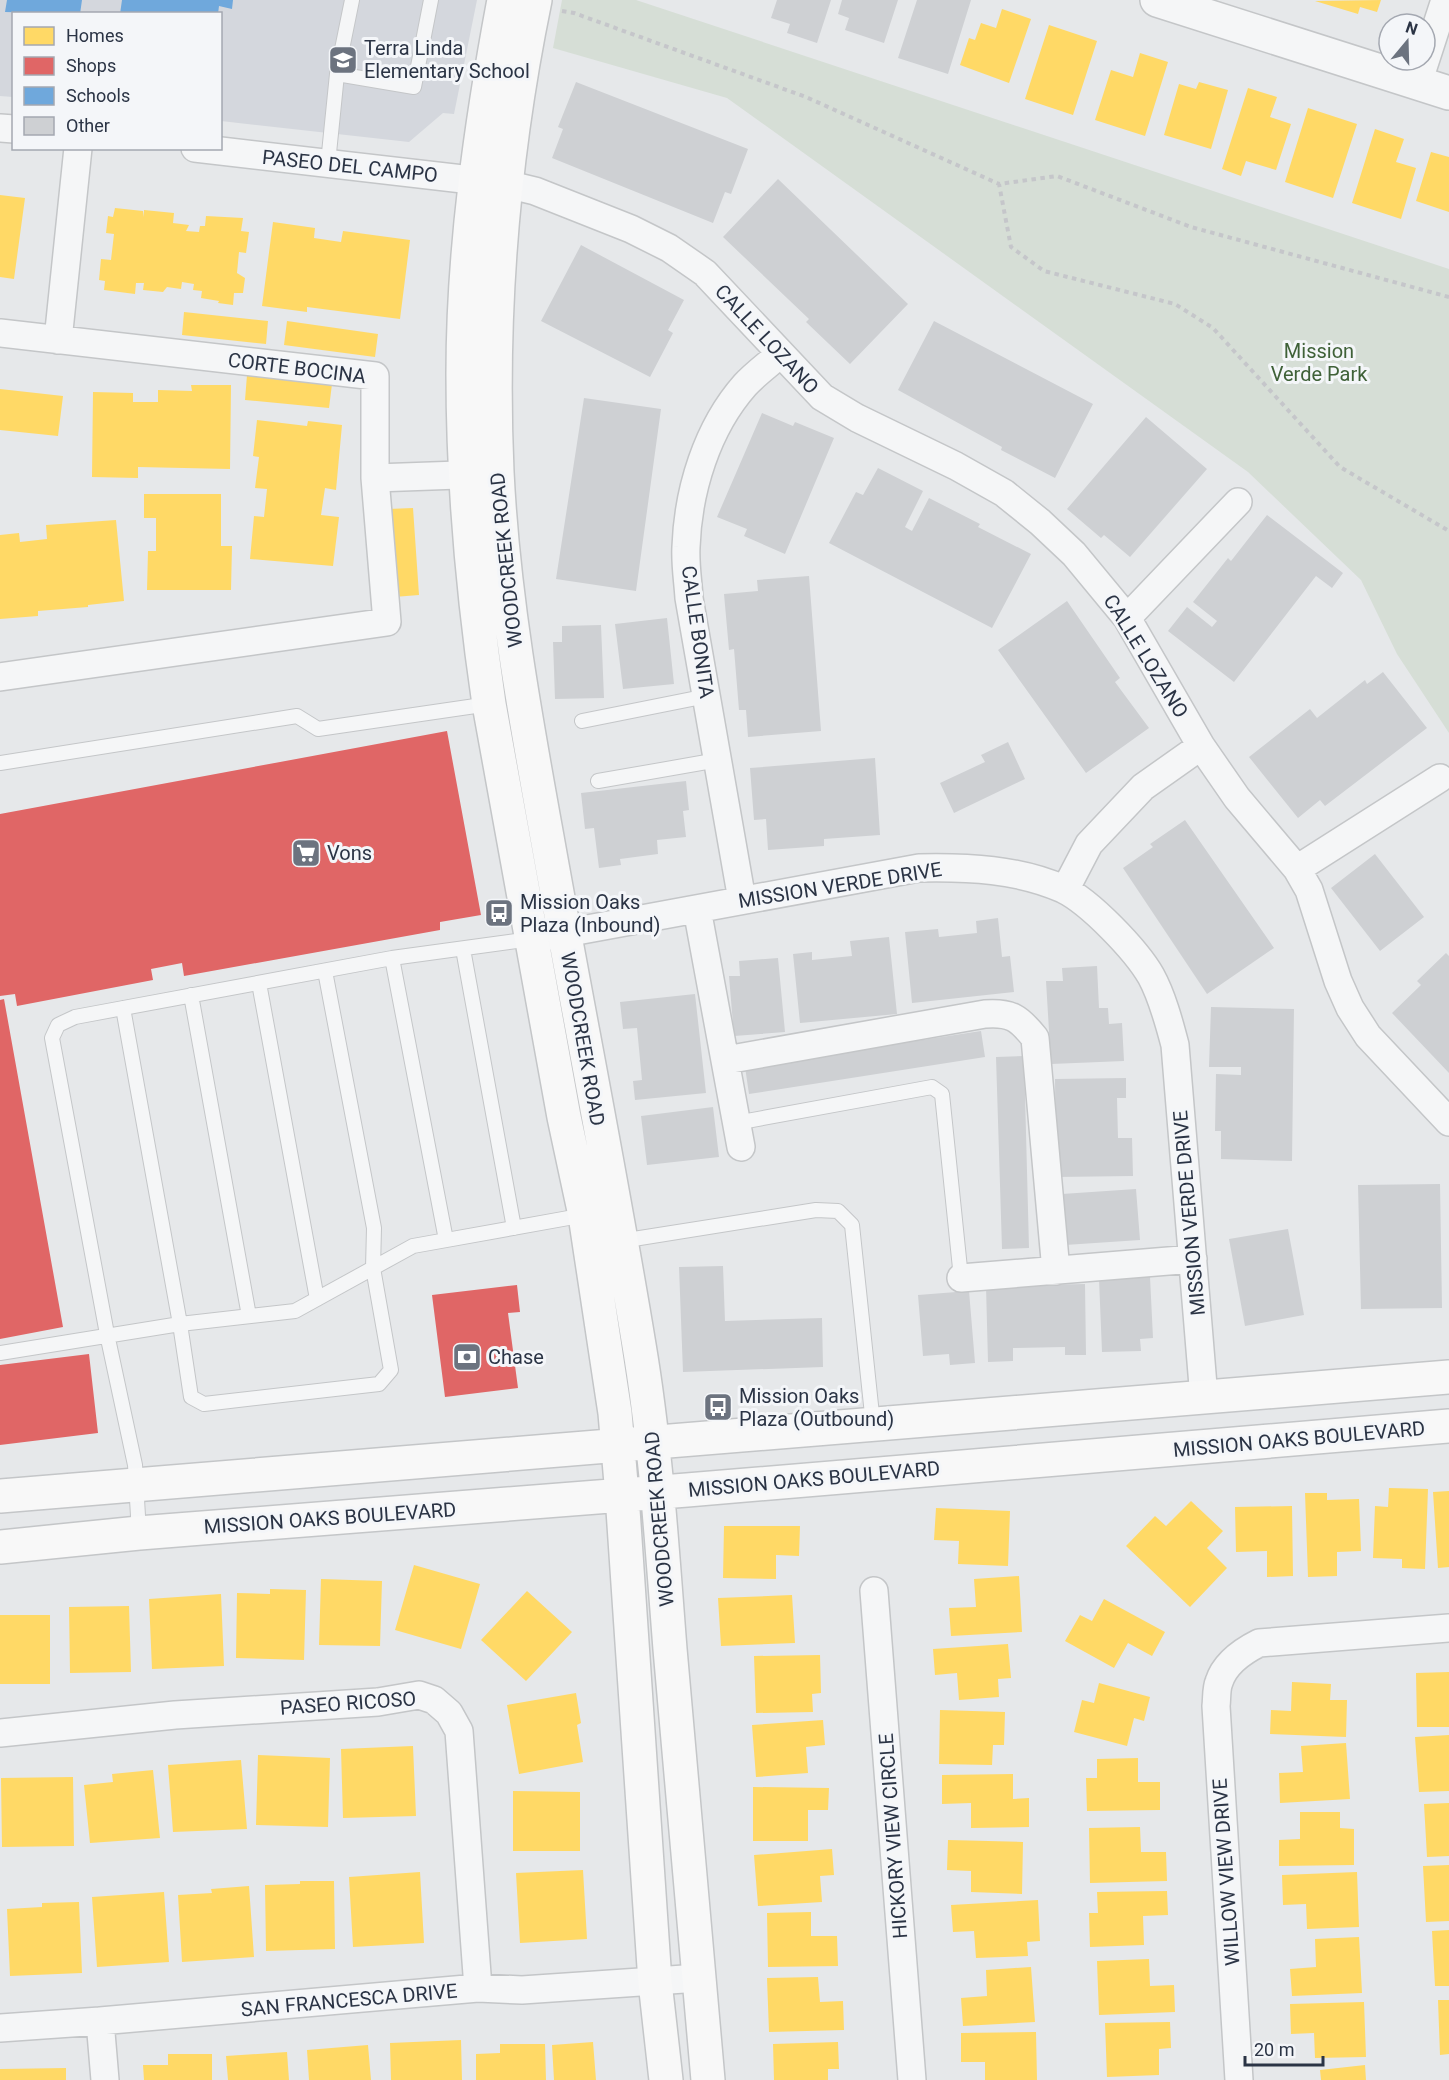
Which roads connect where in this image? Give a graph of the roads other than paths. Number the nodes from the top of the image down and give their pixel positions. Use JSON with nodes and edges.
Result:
{"nodes":[{"id":1,"x":352,"y":0,"type":"edge"},
{"id":2,"x":431,"y":0,"type":"edge"},
{"id":3,"x":1157,"y":0,"type":"edge"},
{"id":4,"x":1445,"y":0,"type":"edge"},
{"id":5,"x":524,"y":3,"type":"edge"},
{"id":6,"x":337,"y":74,"type":"junction"},
{"id":7,"x":1418,"y":83,"type":"junction"},
{"id":8,"x":1449,"y":93,"type":"edge"},
{"id":9,"x":78,"y":150,"type":"edge"},
{"id":10,"x":213,"y":150,"type":"edge"},
{"id":11,"x":328,"y":163,"type":"junction"},
{"id":12,"x":491,"y":182,"type":"junction"},
{"id":13,"x":0,"y":333,"type":"edge"},
{"id":14,"x":58,"y":340,"type":"junction"},
{"id":15,"x":780,"y":354,"type":"junction"},
{"id":16,"x":481,"y":475,"type":"junction"},
{"id":17,"x":375,"y":477,"type":"junction"},
{"id":18,"x":1238,"y":502,"type":"dead end"},
{"id":19,"x":1127,"y":618,"type":"junction"},
{"id":20,"x":0,"y":677,"type":"edge"},
{"id":21,"x":707,"y":696,"type":"junction"},
{"id":22,"x":489,"y":704,"type":"junction"},
{"id":23,"x":582,"y":721,"type":"dead end"},
{"id":24,"x":1202,"y":746,"type":"junction"},
{"id":25,"x":718,"y":760,"type":"junction"},
{"id":26,"x":0,"y":763,"type":"edge"},
{"id":27,"x":1440,"y":778,"type":"dead end"},
{"id":28,"x":598,"y":781,"type":"dead end"},
{"id":29,"x":1297,"y":869,"type":"junction"},
{"id":30,"x":1065,"y":890,"type":"junction"},
{"id":31,"x":742,"y":900,"type":"junction"},
{"id":32,"x":697,"y":909,"type":"junction"},
{"id":33,"x":548,"y":936,"type":"junction"},
{"id":34,"x":463,"y":949,"type":"junction"},
{"id":35,"x":392,"y":958,"type":"junction"},
{"id":36,"x":325,"y":971,"type":"junction"},
{"id":37,"x":259,"y":983,"type":"junction"},
{"id":38,"x":191,"y":995,"type":"junction"},
{"id":39,"x":123,"y":1008,"type":"junction"},
{"id":40,"x":726,"y":1060,"type":"junction"},
{"id":41,"x":1449,"y":1122,"type":"edge"},
{"id":42,"x":738,"y":1135,"type":"joint"},
{"id":43,"x":585,"y":1215,"type":"junction"},
{"id":44,"x":514,"y":1228,"type":"junction"},
{"id":45,"x":446,"y":1240,"type":"junction"},
{"id":46,"x":621,"y":1241,"type":"junction"},
{"id":47,"x":1193,"y":1259,"type":"junction"},
{"id":48,"x":373,"y":1268,"type":"junction"},
{"id":49,"x":1056,"y":1271,"type":"junction"},
{"id":50,"x":961,"y":1278,"type":"joint"},
{"id":51,"x":317,"y":1299,"type":"junction"},
{"id":52,"x":249,"y":1316,"type":"junction"},
{"id":53,"x":180,"y":1324,"type":"junction"},
{"id":54,"x":107,"y":1335,"type":"junction"},
{"id":55,"x":0,"y":1353,"type":"edge"},
{"id":56,"x":1449,"y":1377,"type":"edge"},
{"id":57,"x":1204,"y":1398,"type":"junction"},
{"id":58,"x":873,"y":1424,"type":"junction"},
{"id":59,"x":1449,"y":1426,"type":"edge"},
{"id":60,"x":652,"y":1443,"type":"junction"},
{"id":61,"x":618,"y":1444,"type":"junction"},
{"id":62,"x":137,"y":1485,"type":"junction"},
{"id":63,"x":657,"y":1492,"type":"junction"},
{"id":64,"x":622,"y":1495,"type":"junction"},
{"id":65,"x":0,"y":1496,"type":"edge"},
{"id":66,"x":140,"y":1533,"type":"junction"},
{"id":67,"x":0,"y":1547,"type":"edge"},
{"id":68,"x":874,"y":1591,"type":"dead end"},
{"id":69,"x":1449,"y":1628,"type":"edge"},
{"id":70,"x":0,"y":1732,"type":"edge"},
{"id":71,"x":699,"y":1978,"type":"junction"},
{"id":72,"x":655,"y":1982,"type":"junction"},
{"id":73,"x":478,"y":1988,"type":"junction"},
{"id":74,"x":100,"y":2022,"type":"junction"},
{"id":75,"x":0,"y":2028,"type":"edge"},
{"id":76,"x":105,"y":2080,"type":"edge"},
{"id":77,"x":666,"y":2080,"type":"edge"},
{"id":78,"x":708,"y":2080,"type":"edge"},
{"id":79,"x":912,"y":2080,"type":"edge"},
{"id":80,"x":1239,"y":2080,"type":"edge"}],
"edges":[{"from":1,"to":6,"type":"lane"},
{"from":2,"to":6,"type":"lane"},
{"from":3,"to":7,"type":"street"},
{"from":4,"to":7,"type":"street"},
{"from":5,"to":12,"type":"main road","name":"WOODCREEK ROAD"},
{"from":6,"to":11,"type":"lane"},
{"from":7,"to":8,"type":"street"},
{"from":9,"to":14,"type":"street"},
{"from":10,"to":11,"type":"street","name":"PASEO DEL CAMPO"},
{"from":11,"to":12,"type":"street","name":"PASEO DEL CAMPO"},
{"from":12,"to":15,"type":"street","name":"CALLE LOZANO"},
{"from":12,"to":16,"type":"main road","name":"WOODCREEK ROAD"},
{"from":13,"to":14,"type":"street","name":"CORTE BOCINA"},
{"from":14,"to":17,"type":"street","name":"CORTE BOCINA"},
{"from":15,"to":19,"type":"street","name":"CALLE LOZANO"},
{"from":15,"to":21,"type":"street","name":"CALLE BONITA"},
{"from":16,"to":17,"type":"street"},
{"from":16,"to":22,"type":"main road","name":"WOODCREEK ROAD"},
{"from":16,"to":33,"type":"main road","name":"WOODCREEK ROAD"},
{"from":17,"to":20,"type":"street"},
{"from":18,"to":19,"type":"street"},
{"from":19,"to":24,"type":"street","name":"CALLE LOZANO"},
{"from":21,"to":23,"type":"lane"},
{"from":21,"to":25,"type":"street","name":"CALLE BONITA"},
{"from":22,"to":26,"type":"lane"},
{"from":22,"to":33,"type":"main road","name":"WOODCREEK ROAD"},
{"from":24,"to":29,"type":"street","name":"CALLE LOZANO"},
{"from":24,"to":30,"type":"street"},
{"from":25,"to":28,"type":"lane"},
{"from":25,"to":31,"type":"street","name":"CALLE BONITA"},
{"from":27,"to":29,"type":"street"},
{"from":29,"to":41,"type":"street","name":"CALLE LOZANO"},
{"from":30,"to":31,"type":"street","name":"MISSION VERDE DRIVE"},
{"from":30,"to":47,"type":"street","name":"MISSION VERDE DRIVE"},
{"from":31,"to":32,"type":"street","name":"MISSION VERDE DRIVE"},
{"from":32,"to":33,"type":"street","name":"MISSION VERDE DRIVE"},
{"from":32,"to":40,"type":"street"},
{"from":33,"to":34,"type":"lane"},
{"from":33,"to":43,"type":"main road","name":"WOODCREEK ROAD"},
{"from":33,"to":46,"type":"main road","name":"WOODCREEK ROAD"},
{"from":34,"to":35,"type":"lane"},
{"from":34,"to":44,"type":"lane"},
{"from":35,"to":36,"type":"lane"},
{"from":35,"to":45,"type":"lane"},
{"from":36,"to":37,"type":"lane"},
{"from":36,"to":48,"type":"lane"},
{"from":37,"to":38,"type":"lane"},
{"from":37,"to":51,"type":"lane"},
{"from":38,"to":39,"type":"lane"},
{"from":38,"to":52,"type":"lane"},
{"from":39,"to":53,"type":"lane"},
{"from":39,"to":54,"type":"lane"},
{"from":40,"to":42,"type":"street"},
{"from":40,"to":49,"type":"street"},
{"from":42,"to":50,"type":"lane"},
{"from":43,"to":44,"type":"lane"},
{"from":43,"to":61,"type":"main road","name":"WOODCREEK ROAD"},
{"from":44,"to":45,"type":"lane"},
{"from":45,"to":48,"type":"lane"},
{"from":46,"to":58,"type":"lane"},
{"from":46,"to":60,"type":"main road","name":"WOODCREEK ROAD"},
{"from":47,"to":49,"type":"street"},
{"from":47,"to":57,"type":"street","name":"MISSION VERDE DRIVE"},
{"from":48,"to":51,"type":"lane"},
{"from":48,"to":53,"type":"lane"},
{"from":49,"to":50,"type":"street"},
{"from":51,"to":52,"type":"lane"},
{"from":52,"to":53,"type":"lane"},
{"from":53,"to":54,"type":"lane"},
{"from":54,"to":55,"type":"lane"},
{"from":54,"to":62,"type":"lane"},
{"from":56,"to":57,"type":"main road"},
{"from":57,"to":58,"type":"main road"},
{"from":58,"to":60,"type":"main road"},
{"from":59,"to":63,"type":"main road","name":"MISSION OAKS BOULEVARD"},
{"from":60,"to":61,"type":"main road"},
{"from":60,"to":63,"type":"main road","name":"WOODCREEK ROAD"},
{"from":61,"to":62,"type":"main road"},
{"from":61,"to":64,"type":"main road","name":"WOODCREEK ROAD"},
{"from":62,"to":65,"type":"main road"},
{"from":62,"to":66,"type":"lane"},
{"from":63,"to":64,"type":"main road","name":"MISSION OAKS BOULEVARD"},
{"from":63,"to":71,"type":"main road","name":"WOODCREEK ROAD"},
{"from":64,"to":66,"type":"main road","name":"MISSION OAKS BOULEVARD"},
{"from":64,"to":72,"type":"main road","name":"WOODCREEK ROAD"},
{"from":66,"to":67,"type":"main road","name":"MISSION OAKS BOULEVARD"},
{"from":68,"to":79,"type":"street","name":"HICKORY VIEW CIRCLE"},
{"from":69,"to":80,"type":"street","name":"WILLOW VIEW DRIVE"},
{"from":70,"to":73,"type":"street","name":"PASEO RICOSO"},
{"from":71,"to":72,"type":"street","name":"SAN FRANCESCA DRIVE"},
{"from":71,"to":78,"type":"main road","name":"WOODCREEK ROAD"},
{"from":72,"to":73,"type":"street","name":"SAN FRANCESCA DRIVE"},
{"from":72,"to":77,"type":"main road","name":"WOODCREEK ROAD"},
{"from":73,"to":74,"type":"street","name":"SAN FRANCESCA DRIVE"},
{"from":74,"to":75,"type":"street","name":"SAN FRANCESCA DRIVE"},
{"from":74,"to":76,"type":"street"}]}
